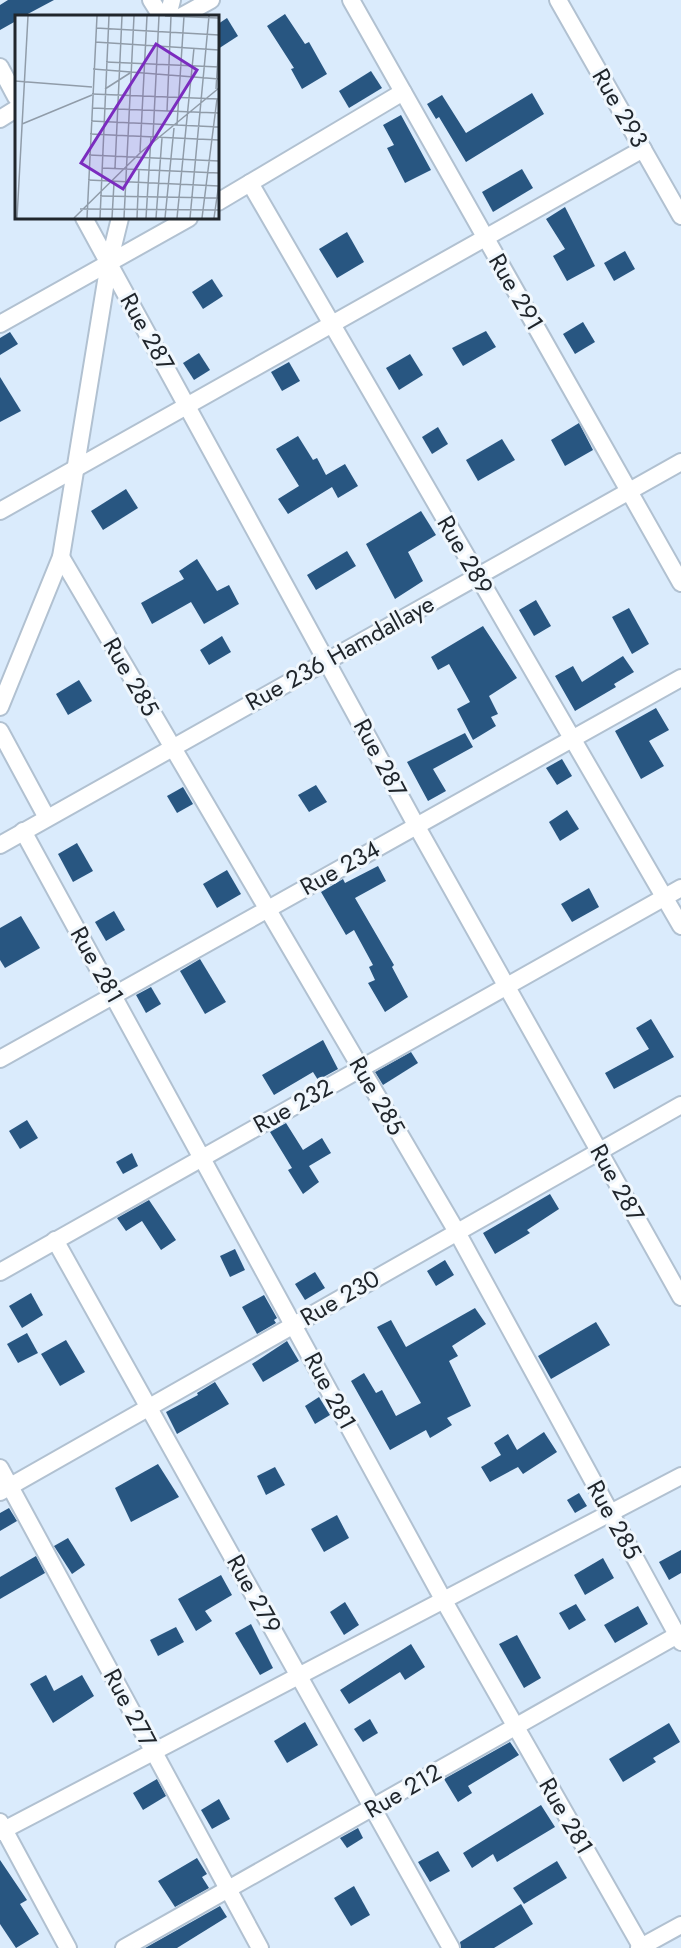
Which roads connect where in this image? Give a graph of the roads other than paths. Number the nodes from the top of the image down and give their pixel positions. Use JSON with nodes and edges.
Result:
{"nodes":[{"id":1,"x":151,"y":0,"type":"edge"},
{"id":2,"x":172,"y":0,"type":"edge"},
{"id":3,"x":211,"y":0,"type":"edge"},
{"id":4,"x":351,"y":0,"type":"edge"},
{"id":5,"x":558,"y":0,"type":"edge"},
{"id":6,"x":160,"y":15,"type":"edge"},
{"id":7,"x":168,"y":15,"type":"edge"},
{"id":8,"x":184,"y":15,"type":"edge"},
{"id":9,"x":0,"y":67,"type":"edge"},
{"id":10,"x":403,"y":92,"type":"junction"},
{"id":11,"x":15,"y":95,"type":"edge"},
{"id":12,"x":15,"y":111,"type":"edge"},
{"id":13,"x":0,"y":119,"type":"edge"},
{"id":14,"x":643,"y":149,"type":"junction"},
{"id":15,"x":250,"y":183,"type":"junction"},
{"id":16,"x":219,"y":200,"type":"edge"},
{"id":17,"x":681,"y":216,"type":"edge"},
{"id":18,"x":85,"y":219,"type":"edge"},
{"id":19,"x":120,"y":219,"type":"edge"},
{"id":20,"x":187,"y":219,"type":"edge"},
{"id":21,"x":485,"y":237,"type":"junction"},
{"id":22,"x":109,"y":263,"type":"junction"},
{"id":23,"x":0,"y":324,"type":"edge"},
{"id":24,"x":331,"y":324,"type":"junction"},
{"id":25,"x":187,"y":405,"type":"junction"},
{"id":26,"x":681,"y":462,"type":"edge"},
{"id":27,"x":76,"y":469,"type":"junction"},
{"id":28,"x":629,"y":491,"type":"junction"},
{"id":29,"x":0,"y":511,"type":"edge"},
{"id":30,"x":61,"y":557,"type":"junction"},
{"id":31,"x":478,"y":576,"type":"junction"},
{"id":32,"x":681,"y":583,"type":"edge"},
{"id":33,"x":327,"y":660,"type":"junction"},
{"id":34,"x":681,"y":678,"type":"edge"},
{"id":35,"x":0,"y":707,"type":"edge"},
{"id":36,"x":0,"y":731,"type":"edge"},
{"id":37,"x":572,"y":738,"type":"junction"},
{"id":38,"x":172,"y":747,"type":"junction"},
{"id":39,"x":47,"y":818,"type":"junction"},
{"id":40,"x":416,"y":825,"type":"junction"},
{"id":41,"x":23,"y":831,"type":"junction"},
{"id":42,"x":0,"y":845,"type":"edge"},
{"id":43,"x":681,"y":888,"type":"edge"},
{"id":44,"x":664,"y":897,"type":"junction"},
{"id":45,"x":267,"y":909,"type":"junction"},
{"id":46,"x":681,"y":926,"type":"edge"},
{"id":47,"x":508,"y":986,"type":"junction"},
{"id":48,"x":113,"y":994,"type":"junction"},
{"id":49,"x":0,"y":1059,"type":"edge"},
{"id":50,"x":361,"y":1068,"type":"junction"},
{"id":51,"x":681,"y":1105,"type":"edge"},
{"id":52,"x":599,"y":1151,"type":"junction"},
{"id":53,"x":203,"y":1157,"type":"junction"},
{"id":54,"x":457,"y":1232,"type":"junction"},
{"id":55,"x":55,"y":1240,"type":"junction"},
{"id":56,"x":0,"y":1272,"type":"edge"},
{"id":57,"x":681,"y":1297,"type":"edge"},
{"id":58,"x":294,"y":1324,"type":"junction"},
{"id":59,"x":149,"y":1407,"type":"junction"},
{"id":60,"x":0,"y":1468,"type":"edge"},
{"id":61,"x":681,"y":1476,"type":"edge"},
{"id":62,"x":5,"y":1489,"type":"edge"},
{"id":63,"x":610,"y":1513,"type":"junction"},
{"id":64,"x":444,"y":1600,"type":"junction"},
{"id":65,"x":680,"y":1637,"type":"edge"},
{"id":66,"x":300,"y":1676,"type":"junction"},
{"id":67,"x":516,"y":1727,"type":"junction"},
{"id":68,"x":153,"y":1752,"type":"junction"},
{"id":69,"x":373,"y":1809,"type":"junction"},
{"id":70,"x":1,"y":1828,"type":"edge"},
{"id":71,"x":229,"y":1891,"type":"junction"},
{"id":72,"x":681,"y":1925,"type":"edge"},
{"id":73,"x":68,"y":1948,"type":"edge"},
{"id":74,"x":124,"y":1948,"type":"edge"},
{"id":75,"x":260,"y":1948,"type":"edge"},
{"id":76,"x":451,"y":1948,"type":"edge"},
{"id":77,"x":641,"y":1948,"type":"edge"}],
"edges":[{"from":1,"to":6,"type":"street"},
{"from":2,"to":7,"type":"street"},
{"from":3,"to":8,"type":"street"},
{"from":4,"to":10,"type":"street","name":"Rue 291"},
{"from":5,"to":14,"type":"street","name":"Rue 293"},
{"from":9,"to":11,"type":"street"},
{"from":10,"to":15,"type":"street"},
{"from":10,"to":21,"type":"street","name":"Rue 291"},
{"from":12,"to":13,"type":"street"},
{"from":14,"to":17,"type":"street","name":"Rue 293"},
{"from":14,"to":21,"type":"street"},
{"from":15,"to":16,"type":"street"},
{"from":15,"to":24,"type":"street","name":"Rue 289"},
{"from":18,"to":22,"type":"street","name":"Rue 287"},
{"from":19,"to":22,"type":"street"},
{"from":20,"to":22,"type":"street"},
{"from":21,"to":24,"type":"street"},
{"from":21,"to":28,"type":"street","name":"Rue 291"},
{"from":22,"to":23,"type":"street"},
{"from":22,"to":25,"type":"street","name":"Rue 287"},
{"from":22,"to":27,"type":"street"},
{"from":24,"to":25,"type":"street"},
{"from":24,"to":31,"type":"street","name":"Rue 289"},
{"from":25,"to":27,"type":"street"},
{"from":25,"to":33,"type":"street","name":"Rue 287"},
{"from":26,"to":28,"type":"street","name":"Rue 236 Hamdallaye"},
{"from":27,"to":29,"type":"street"},
{"from":27,"to":30,"type":"street"},
{"from":28,"to":31,"type":"street","name":"Rue 236 Hamdallaye"},
{"from":28,"to":32,"type":"street","name":"Rue 291"},
{"from":30,"to":35,"type":"street"},
{"from":30,"to":38,"type":"street","name":"Rue 285"},
{"from":31,"to":33,"type":"street","name":"Rue 236 Hamdallaye"},
{"from":31,"to":37,"type":"street","name":"Rue 289"},
{"from":33,"to":38,"type":"street","name":"Rue 236 Hamdallaye"},
{"from":33,"to":40,"type":"street","name":"Rue 287"},
{"from":34,"to":37,"type":"street","name":"Rue 234"},
{"from":36,"to":39,"type":"street"},
{"from":37,"to":40,"type":"street","name":"Rue 234"},
{"from":37,"to":44,"type":"street","name":"Rue 289"},
{"from":38,"to":39,"type":"street","name":"Rue 236 Hamdallaye"},
{"from":38,"to":45,"type":"street","name":"Rue 285"},
{"from":39,"to":41,"type":"street","name":"Rue 236 Hamdallaye"},
{"from":40,"to":45,"type":"street","name":"Rue 234"},
{"from":40,"to":47,"type":"street","name":"Rue 287"},
{"from":41,"to":42,"type":"street","name":"Rue 236 Hamdallaye"},
{"from":41,"to":48,"type":"street","name":"Rue 281"},
{"from":43,"to":44,"type":"street","name":"Rue 232"},
{"from":44,"to":46,"type":"street","name":"Rue 289"},
{"from":44,"to":47,"type":"street","name":"Rue 232"},
{"from":45,"to":48,"type":"street","name":"Rue 234"},
{"from":45,"to":50,"type":"street","name":"Rue 285"},
{"from":47,"to":50,"type":"street","name":"Rue 232"},
{"from":47,"to":52,"type":"street","name":"Rue 287"},
{"from":48,"to":49,"type":"street","name":"Rue 234"},
{"from":48,"to":53,"type":"street","name":"Rue 281"},
{"from":50,"to":53,"type":"street","name":"Rue 232"},
{"from":50,"to":54,"type":"street","name":"Rue 285"},
{"from":51,"to":52,"type":"street","name":"Rue 230"},
{"from":52,"to":54,"type":"street","name":"Rue 230"},
{"from":52,"to":57,"type":"street","name":"Rue 287"},
{"from":53,"to":55,"type":"street","name":"Rue 232"},
{"from":53,"to":58,"type":"street","name":"Rue 281"},
{"from":54,"to":58,"type":"street","name":"Rue 230"},
{"from":54,"to":63,"type":"street","name":"Rue 285"},
{"from":55,"to":56,"type":"street","name":"Rue 232"},
{"from":55,"to":59,"type":"street","name":"Rue 279"},
{"from":58,"to":59,"type":"street","name":"Rue 230"},
{"from":58,"to":64,"type":"street","name":"Rue 281"},
{"from":59,"to":62,"type":"street","name":"Rue 230"},
{"from":59,"to":66,"type":"street","name":"Rue 279"},
{"from":60,"to":62,"type":"street","name":"Rue 277"},
{"from":61,"to":63,"type":"street"},
{"from":62,"to":68,"type":"street","name":"Rue 277"},
{"from":63,"to":64,"type":"street"},
{"from":63,"to":65,"type":"street","name":"Rue 285"},
{"from":64,"to":66,"type":"street"},
{"from":64,"to":67,"type":"street","name":"Rue 281"},
{"from":65,"to":67,"type":"street","name":"Rue 212"},
{"from":66,"to":68,"type":"street"},
{"from":66,"to":69,"type":"street","name":"Rue 279"},
{"from":67,"to":69,"type":"street","name":"Rue 212"},
{"from":67,"to":77,"type":"street","name":"Rue 281"},
{"from":68,"to":70,"type":"street"},
{"from":68,"to":71,"type":"street","name":"Rue 277"},
{"from":69,"to":71,"type":"street","name":"Rue 212"},
{"from":69,"to":76,"type":"street","name":"Rue 279"},
{"from":70,"to":73,"type":"street"},
{"from":71,"to":74,"type":"street","name":"Rue 212"},
{"from":71,"to":75,"type":"street","name":"Rue 277"},
{"from":72,"to":77,"type":"street"}]}
